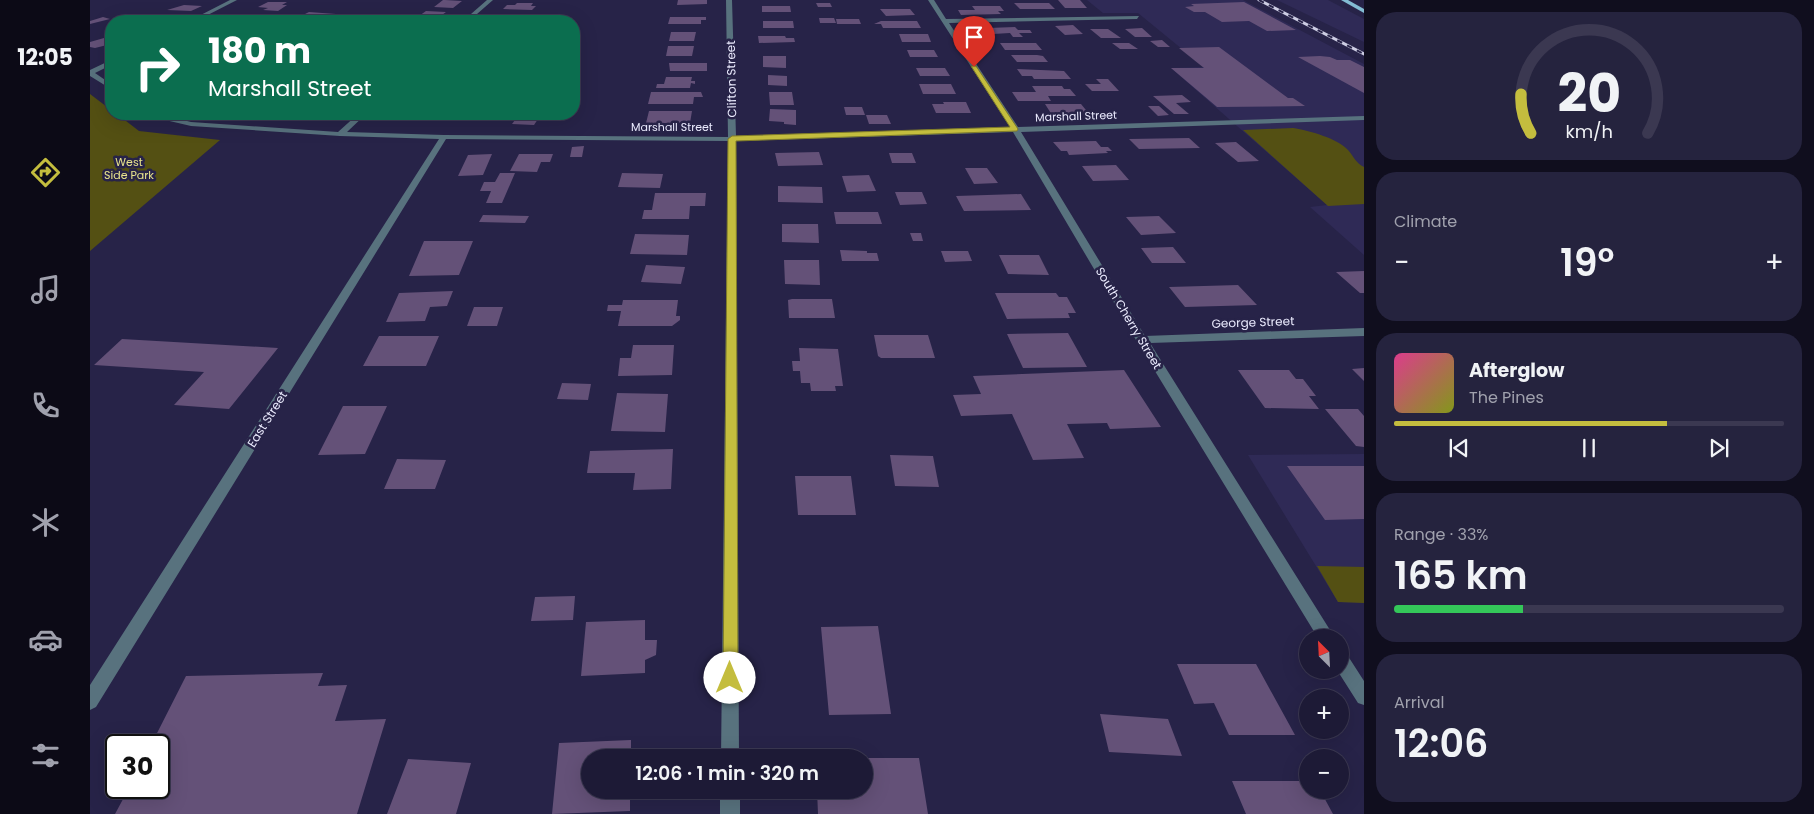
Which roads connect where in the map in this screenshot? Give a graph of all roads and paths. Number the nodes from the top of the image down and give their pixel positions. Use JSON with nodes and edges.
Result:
{"nodes":[{"id":1,"x":234,"y":0,"type":"edge"},
{"id":2,"x":490,"y":0,"type":"edge"},
{"id":3,"x":729,"y":0,"type":"edge"},
{"id":4,"x":931,"y":0,"type":"edge"},
{"id":5,"x":1344,"y":0,"type":"edge"},
{"id":6,"x":1364,"y":11,"type":"edge"},
{"id":7,"x":204,"y":15,"type":"edge"},
{"id":8,"x":473,"y":15,"type":"edge"},
{"id":9,"x":1137,"y":17,"type":"dead end"},
{"id":10,"x":943,"y":21,"type":"junction"},
{"id":11,"x":105,"y":65,"type":"edge"},
{"id":12,"x":90,"y":73,"type":"edge"},
{"id":13,"x":105,"y":83,"type":"edge"},
{"id":14,"x":1364,"y":118,"type":"edge"},
{"id":15,"x":175,"y":120,"type":"edge"},
{"id":16,"x":355,"y":120,"type":"edge"},
{"id":17,"x":1015,"y":129,"type":"junction"},
{"id":18,"x":340,"y":134,"type":"junction"},
{"id":19,"x":444,"y":137,"type":"junction"},
{"id":20,"x":732,"y":139,"type":"junction"},
{"id":21,"x":1364,"y":332,"type":"edge"},
{"id":22,"x":1142,"y":340,"type":"junction"},
{"id":23,"x":1321,"y":629,"type":"edge"},
{"id":24,"x":1349,"y":673,"type":"edge"},
{"id":25,"x":1364,"y":697,"type":"edge"},
{"id":26,"x":90,"y":701,"type":"edge"},
{"id":27,"x":730,"y":749,"type":"edge"},
{"id":28,"x":730,"y":799,"type":"edge"},
{"id":29,"x":730,"y":814,"type":"edge"}],
"edges":[{"from":1,"to":7,"type":"street"},
{"from":2,"to":8,"type":"street"},
{"from":3,"to":20,"type":"street","name":"Clifton Street"},
{"from":4,"to":10,"type":"street","name":"South Cherry Street"},
{"from":5,"to":6,"type":"main road"},
{"from":9,"to":10,"type":"street"},
{"from":10,"to":17,"type":"street","name":"South Cherry Street"},
{"from":11,"to":12,"type":"street"},
{"from":12,"to":13,"type":"street"},
{"from":14,"to":17,"type":"street","name":"Marshall Street"},
{"from":15,"to":18,"type":"street","name":"Marshall Street"},
{"from":16,"to":18,"type":"street"},
{"from":17,"to":20,"type":"street","name":"Marshall Street"},
{"from":17,"to":22,"type":"street","name":"South Cherry Street"},
{"from":18,"to":19,"type":"street","name":"Marshall Street"},
{"from":19,"to":20,"type":"street","name":"Marshall Street"},
{"from":19,"to":26,"type":"street","name":"East Street"},
{"from":20,"to":27,"type":"street","name":"Clifton Street"},
{"from":21,"to":22,"type":"street","name":"George Street"},
{"from":22,"to":23,"type":"street","name":"South Cherry Street"},
{"from":24,"to":25,"type":"street"},
{"from":28,"to":29,"type":"street"}]}
